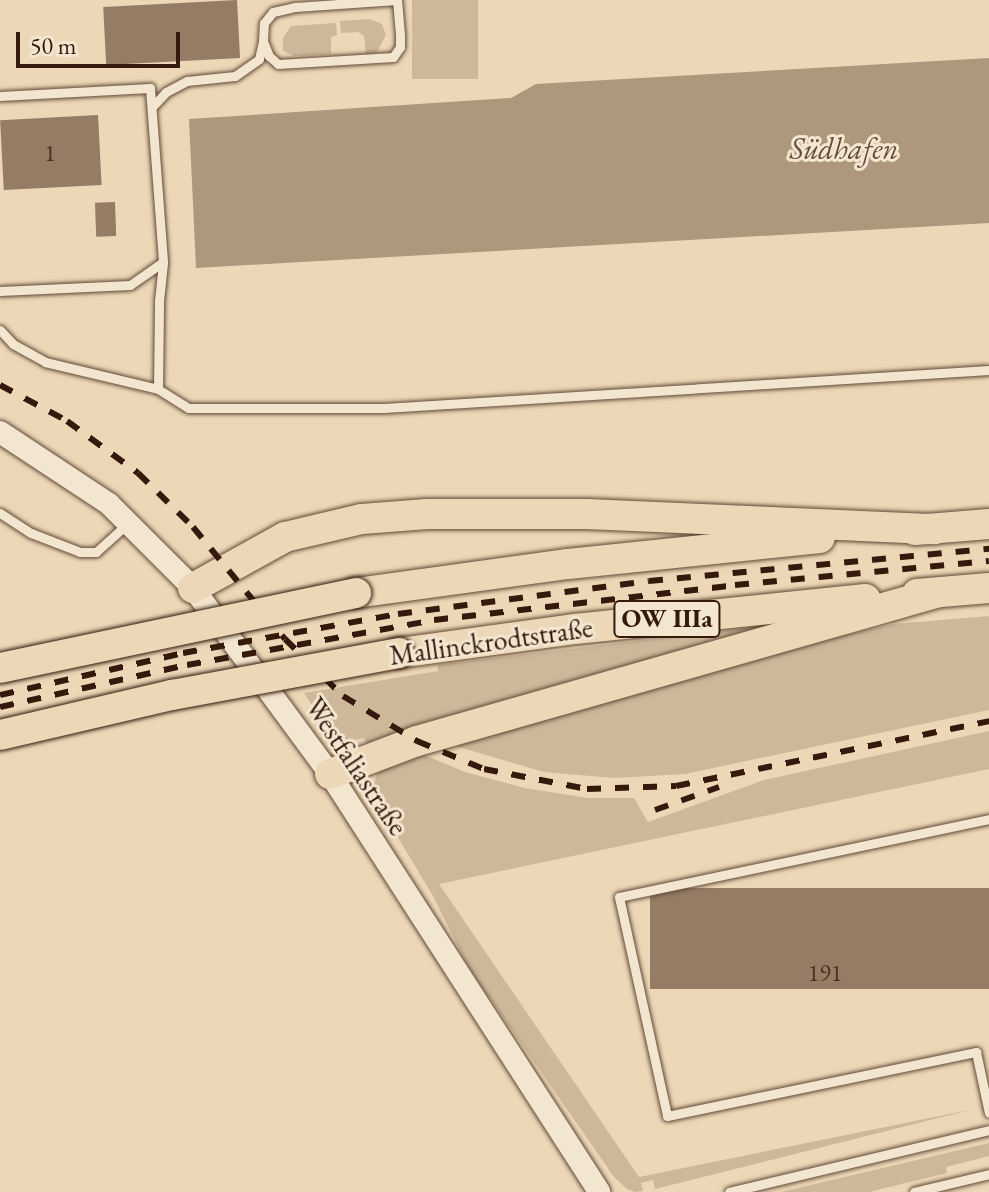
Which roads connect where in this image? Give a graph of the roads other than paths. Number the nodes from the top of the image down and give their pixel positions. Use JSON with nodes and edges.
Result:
{"nodes":[{"id":1,"x":397,"y":0,"type":"edge"},
{"id":2,"x":263,"y":41,"type":"junction"},
{"id":3,"x":0,"y":96,"type":"edge"},
{"id":4,"x":152,"y":107,"type":"junction"},
{"id":5,"x":163,"y":262,"type":"junction"},
{"id":6,"x":0,"y":291,"type":"edge"},
{"id":7,"x":0,"y":330,"type":"edge"},
{"id":8,"x":989,"y":370,"type":"edge"},
{"id":9,"x":158,"y":389,"type":"junction"},
{"id":10,"x":0,"y":432,"type":"edge"},
{"id":11,"x":0,"y":513,"type":"edge"},
{"id":12,"x":129,"y":522,"type":"junction"},
{"id":13,"x":989,"y":524,"type":"edge"},
{"id":14,"x":935,"y":529,"type":"junction"},
{"id":15,"x":193,"y":588,"type":"junction"},
{"id":16,"x":989,"y":588,"type":"edge"},
{"id":17,"x":936,"y":593,"type":"junction"},
{"id":18,"x":0,"y":668,"type":"edge"},
{"id":19,"x":0,"y":735,"type":"edge"},
{"id":20,"x":330,"y":774,"type":"junction"},
{"id":21,"x":989,"y":819,"type":"edge"},
{"id":22,"x":988,"y":1109,"type":"edge"},
{"id":23,"x":989,"y":1130,"type":"edge"},
{"id":24,"x":989,"y":1174,"type":"edge"},
{"id":25,"x":599,"y":1192,"type":"edge"},
{"id":26,"x":729,"y":1192,"type":"edge"},
{"id":27,"x":914,"y":1192,"type":"edge"}],
"edges":[{"from":1,"to":2,"type":"lane"},
{"from":1,"to":2,"type":"lane"},
{"from":2,"to":4,"type":"lane"},
{"from":3,"to":4,"type":"lane"},
{"from":4,"to":5,"type":"lane"},
{"from":5,"to":6,"type":"lane"},
{"from":5,"to":9,"type":"lane"},
{"from":7,"to":9,"type":"lane"},
{"from":8,"to":9,"type":"lane"},
{"from":10,"to":12,"type":"street","name":"Westfaliastraße"},
{"from":11,"to":12,"type":"lane"},
{"from":12,"to":15,"type":"street","name":"Westfaliastraße"},
{"from":13,"to":14,"type":"highway"},
{"from":14,"to":15,"type":"highway"},
{"from":14,"to":18,"type":"highway","bridge":true},
{"from":15,"to":20,"type":"street","name":"Westfaliastraße"},
{"from":16,"to":17,"type":"highway","name":"Mallinckrodtstraße","number":"OW IIIa"},
{"from":17,"to":19,"type":"highway","name":"Mallinckrodtstraße","number":"OW IIIa","bridge":true},
{"from":17,"to":20,"type":"highway"},
{"from":20,"to":25,"type":"street","name":"Westfaliastraße"},
{"from":21,"to":22,"type":"lane"},
{"from":23,"to":26,"type":"lane"},
{"from":24,"to":27,"type":"lane"}]}
